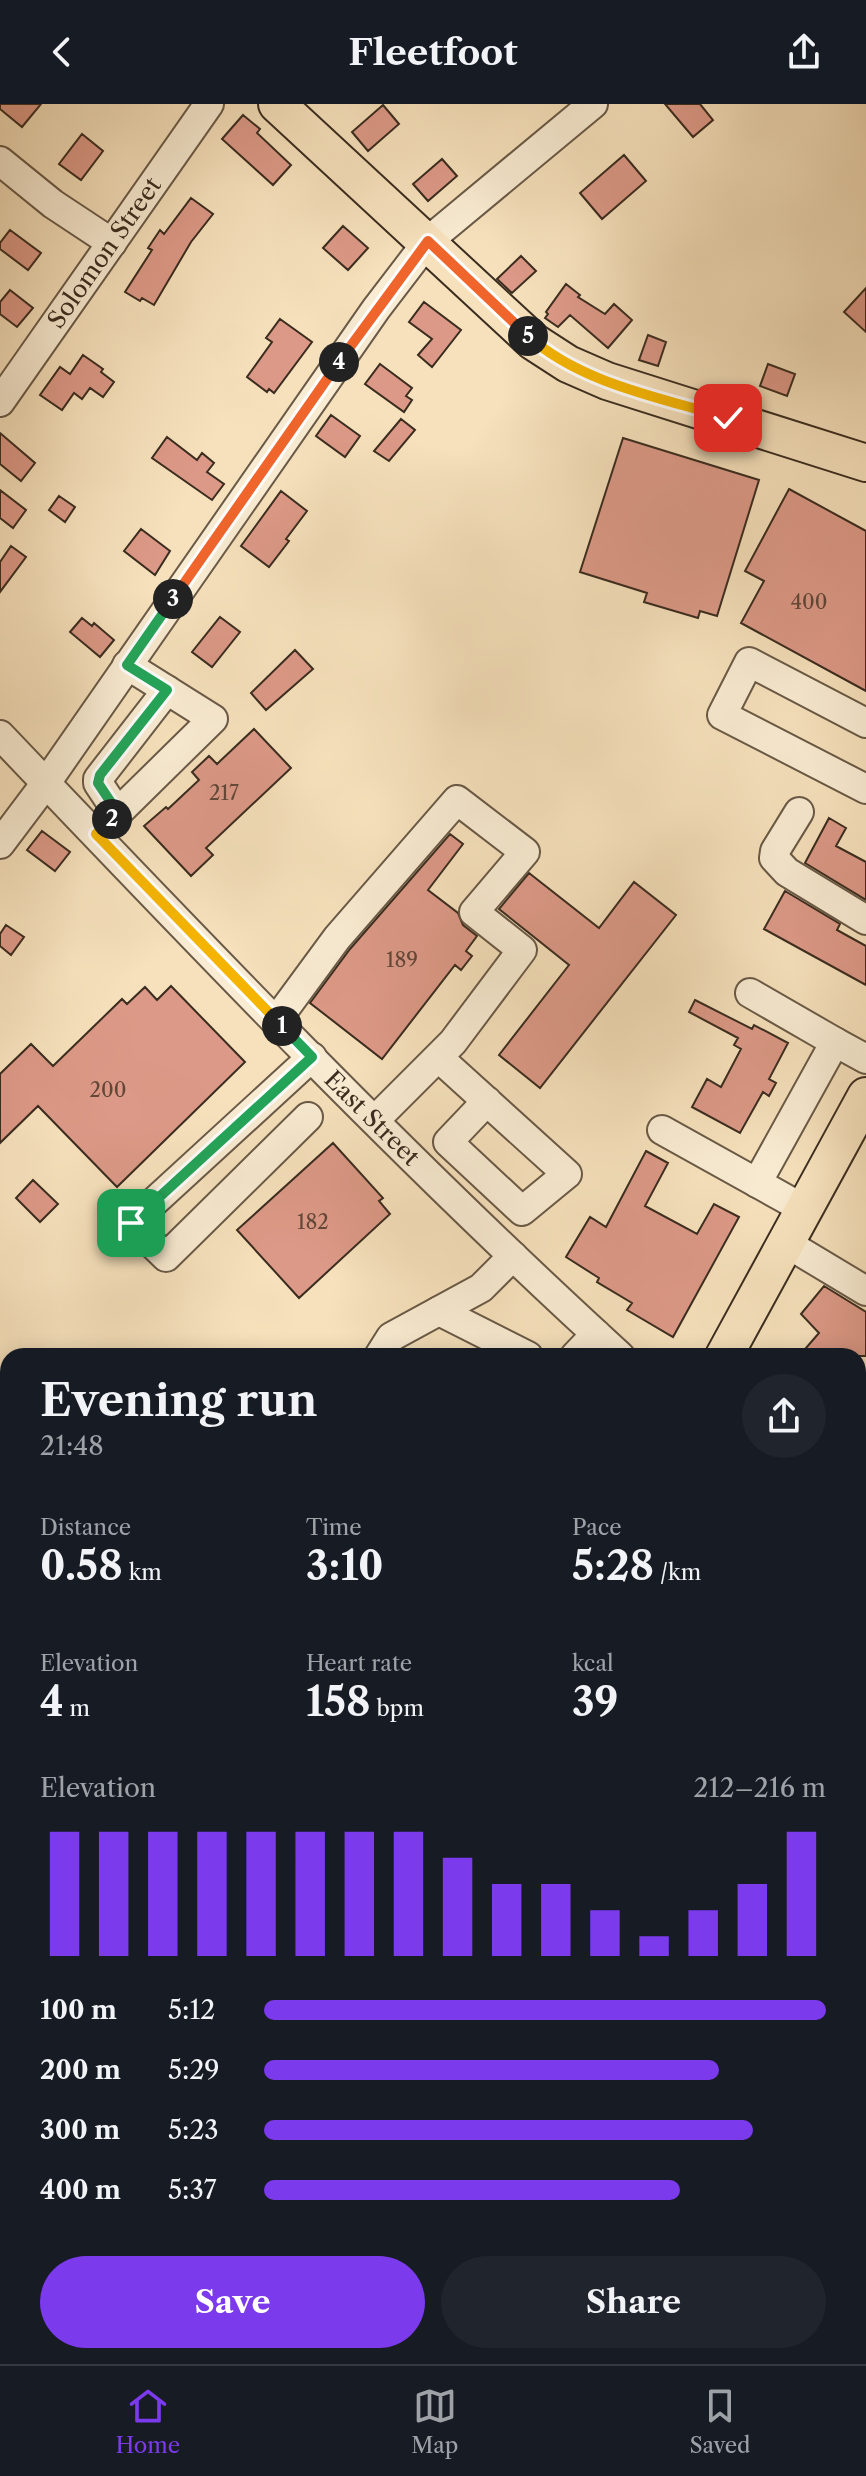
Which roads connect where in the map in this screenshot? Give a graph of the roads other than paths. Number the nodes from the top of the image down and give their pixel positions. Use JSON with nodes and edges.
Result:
{"nodes":[{"id":1,"x":209,"y":104,"type":"edge"},
{"id":2,"x":593,"y":104,"type":"edge"},
{"id":3,"x":292,"y":109,"type":"edge"},
{"id":4,"x":0,"y":161,"type":"edge"},
{"id":5,"x":428,"y":241,"type":"junction"},
{"id":6,"x":112,"y":243,"type":"junction"},
{"id":7,"x":0,"y":402,"type":"edge"},
{"id":8,"x":866,"y":463,"type":"edge"},
{"id":9,"x":127,"y":665,"type":"junction"},
{"id":10,"x":167,"y":690,"type":"junction"},
{"id":11,"x":866,"y":723,"type":"edge"},
{"id":12,"x":0,"y":735,"type":"edge"},
{"id":13,"x":46,"y":783,"type":"junction"},
{"id":14,"x":866,"y":789,"type":"edge"},
{"id":15,"x":799,"y":812,"type":"dead end"},
{"id":16,"x":118,"y":813,"type":"junction"},
{"id":17,"x":96,"y":834,"type":"junction"},
{"id":18,"x":0,"y":844,"type":"edge"},
{"id":19,"x":866,"y":920,"type":"edge"},
{"id":20,"x":750,"y":993,"type":"dead end"},
{"id":21,"x":279,"y":1022,"type":"junction"},
{"id":22,"x":835,"y":1042,"type":"junction"},
{"id":23,"x":312,"y":1057,"type":"junction"},
{"id":24,"x":439,"y":1058,"type":"junction"},
{"id":25,"x":866,"y":1059,"type":"edge"},
{"id":26,"x":487,"y":1101,"type":"dead end"},
{"id":27,"x":862,"y":1114,"type":"edge"},
{"id":28,"x":308,"y":1117,"type":"dead end"},
{"id":29,"x":375,"y":1120,"type":"junction"},
{"id":30,"x":662,"y":1130,"type":"dead end"},
{"id":31,"x":757,"y":1183,"type":"junction"},
{"id":32,"x":804,"y":1209,"type":"junction"},
{"id":33,"x":786,"y":1243,"type":"junction"},
{"id":34,"x":513,"y":1256,"type":"junction"},
{"id":35,"x":866,"y":1291,"type":"edge"},
{"id":36,"x":439,"y":1311,"type":"junction"},
{"id":37,"x":596,"y":1334,"type":"junction"},
{"id":38,"x":384,"y":1348,"type":"edge"},
{"id":39,"x":512,"y":1348,"type":"edge"},
{"id":40,"x":583,"y":1348,"type":"edge"},
{"id":41,"x":611,"y":1348,"type":"edge"},
{"id":42,"x":728,"y":1348,"type":"edge"}],
"edges":[{"from":1,"to":6,"type":"street","name":"Solomon Street"},
{"from":2,"to":5,"type":"street"},
{"from":3,"to":5,"type":"main road"},
{"from":4,"to":6,"type":"street"},
{"from":5,"to":8,"type":"main road"},
{"from":5,"to":9,"type":"street"},
{"from":6,"to":7,"type":"street","name":"Solomon Street"},
{"from":9,"to":10,"type":"street"},
{"from":9,"to":13,"type":"street"},
{"from":10,"to":16,"type":"street"},
{"from":10,"to":16,"type":"street"},
{"from":11,"to":14,"type":"street"},
{"from":12,"to":13,"type":"street","name":"East Street"},
{"from":13,"to":17,"type":"street","name":"East Street"},
{"from":13,"to":18,"type":"street"},
{"from":15,"to":19,"type":"street"},
{"from":16,"to":17,"type":"street"},
{"from":17,"to":21,"type":"street","name":"East Street"},
{"from":20,"to":22,"type":"street"},
{"from":21,"to":23,"type":"street","name":"East Street"},
{"from":21,"to":24,"type":"street"},
{"from":22,"to":25,"type":"street"},
{"from":22,"to":31,"type":"street"},
{"from":23,"to":28,"type":"street"},
{"from":23,"to":29,"type":"street","name":"East Street"},
{"from":24,"to":26,"type":"street"},
{"from":24,"to":29,"type":"street"},
{"from":27,"to":32,"type":"main road"},
{"from":29,"to":34,"type":"street","name":"East Street"},
{"from":30,"to":31,"type":"street"},
{"from":31,"to":32,"type":"street"},
{"from":32,"to":33,"type":"main road"},
{"from":33,"to":35,"type":"street"},
{"from":33,"to":42,"type":"main road"},
{"from":34,"to":36,"type":"street"},
{"from":34,"to":37,"type":"street","name":"East Street"},
{"from":36,"to":38,"type":"street"},
{"from":36,"to":39,"type":"street"},
{"from":37,"to":40,"type":"street"},
{"from":37,"to":41,"type":"street","name":"East Street"}]}
